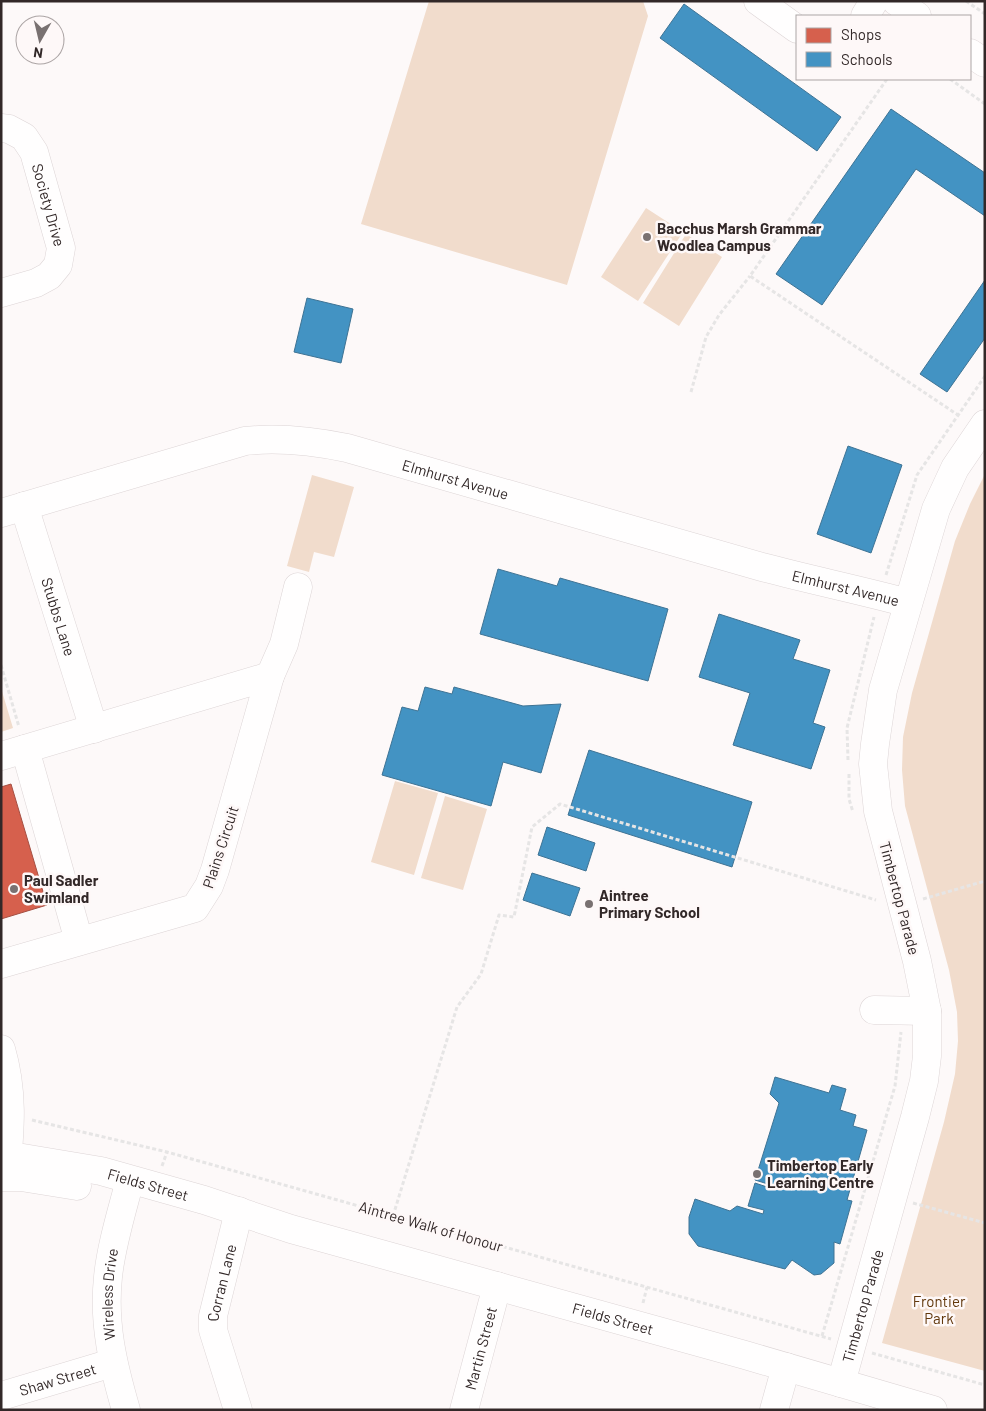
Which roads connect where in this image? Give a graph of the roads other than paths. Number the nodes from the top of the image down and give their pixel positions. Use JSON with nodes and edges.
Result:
{"nodes":[{"id":1,"x":758,"y":1,"type":"edge"},
{"id":2,"x":874,"y":1,"type":"edge"},
{"id":3,"x":896,"y":1,"type":"edge"},
{"id":4,"x":866,"y":15,"type":"edge"},
{"id":5,"x":916,"y":15,"type":"edge"},
{"id":6,"x":796,"y":28,"type":"edge"},
{"id":7,"x":971,"y":54,"type":"edge"},
{"id":8,"x":985,"y":64,"type":"edge"},
{"id":9,"x":1,"y":128,"type":"edge"},
{"id":10,"x":1,"y":293,"type":"edge"},
{"id":11,"x":985,"y":424,"type":"edge"},
{"id":12,"x":13,"y":509,"type":"edge"},
{"id":13,"x":298,"y":587,"type":"dead end"},
{"id":14,"x":908,"y":603,"type":"junction"},
{"id":15,"x":270,"y":676,"type":"junction"},
{"id":16,"x":94,"y":729,"type":"junction"},
{"id":17,"x":13,"y":753,"type":"edge"},
{"id":18,"x":79,"y":942,"type":"junction"},
{"id":19,"x":1,"y":964,"type":"edge"},
{"id":20,"x":874,"y":1010,"type":"dead end"},
{"id":21,"x":927,"y":1011,"type":"junction"},
{"id":22,"x":1,"y":1049,"type":"edge"},
{"id":23,"x":4,"y":1167,"type":"edge"},
{"id":24,"x":128,"y":1188,"type":"junction"},
{"id":25,"x":238,"y":1216,"type":"junction"},
{"id":26,"x":497,"y":1286,"type":"junction"},
{"id":27,"x":112,"y":1363,"type":"junction"},
{"id":28,"x":786,"y":1367,"type":"junction"},
{"id":29,"x":841,"y":1382,"type":"junction"},
{"id":30,"x":1,"y":1396,"type":"edge"},
{"id":31,"x":126,"y":1410,"type":"edge"},
{"id":32,"x":238,"y":1410,"type":"edge"},
{"id":33,"x":465,"y":1410,"type":"edge"},
{"id":34,"x":774,"y":1410,"type":"edge"},
{"id":35,"x":933,"y":1410,"type":"edge"}],
"edges":[{"from":1,"to":6,"type":"street"},
{"from":2,"to":4,"type":"street"},
{"from":3,"to":5,"type":"street"},
{"from":7,"to":8,"type":"street"},
{"from":9,"to":10,"type":"street","name":"Society Drive"},
{"from":11,"to":14,"type":"street","name":"Timbertop Parade"},
{"from":12,"to":14,"type":"street","name":"Elmhurst Avenue"},
{"from":12,"to":16,"type":"street","name":"Stubbs Lane"},
{"from":13,"to":15,"type":"street","name":"Plains Circuit"},
{"from":14,"to":21,"type":"street","name":"Timbertop Parade"},
{"from":15,"to":16,"type":"street"},
{"from":15,"to":18,"type":"street","name":"Plains Circuit"},
{"from":16,"to":17,"type":"street"},
{"from":17,"to":18,"type":"street"},
{"from":18,"to":19,"type":"street","name":"Plains Circuit"},
{"from":20,"to":21,"type":"street"},
{"from":21,"to":29,"type":"street","name":"Timbertop Parade"},
{"from":22,"to":23,"type":"street"},
{"from":23,"to":24,"type":"street","name":"Fields Street"},
{"from":24,"to":25,"type":"street","name":"Fields Street"},
{"from":24,"to":27,"type":"street","name":"Wireless Drive"},
{"from":25,"to":26,"type":"street","name":"Fields Street"},
{"from":25,"to":32,"type":"street","name":"Corran Lane"},
{"from":26,"to":28,"type":"street","name":"Fields Street"},
{"from":26,"to":33,"type":"street","name":"Martin Street"},
{"from":27,"to":30,"type":"street","name":"Shaw Street"},
{"from":27,"to":31,"type":"street","name":"Wireless Drive"},
{"from":28,"to":29,"type":"street","name":"Fields Street"},
{"from":28,"to":34,"type":"street"},
{"from":29,"to":35,"type":"street","name":"Fields Street"}]}
